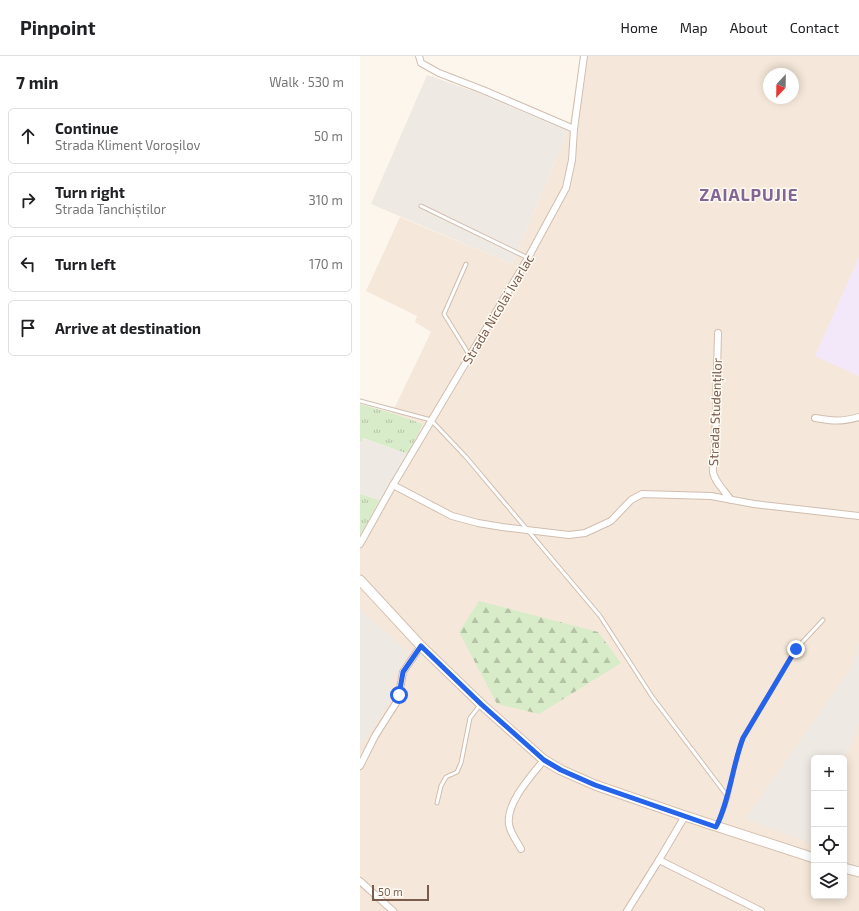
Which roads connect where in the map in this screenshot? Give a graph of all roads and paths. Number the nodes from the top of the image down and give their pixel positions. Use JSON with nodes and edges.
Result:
{"nodes":[{"id":1,"x":419,"y":56,"type":"edge"},
{"id":2,"x":584,"y":56,"type":"edge"},
{"id":3,"x":574,"y":129,"type":"junction"},
{"id":4,"x":421,"y":206,"type":"dead end"},
{"id":5,"x":528,"y":258,"type":"junction"},
{"id":6,"x":466,"y":264,"type":"dead end"},
{"id":7,"x":718,"y":333,"type":"dead end"},
{"id":8,"x":470,"y":356,"type":"junction"},
{"id":9,"x":360,"y":401,"type":"edge"},
{"id":10,"x":859,"y":417,"type":"edge"},
{"id":11,"x":815,"y":418,"type":"dead end"},
{"id":12,"x":431,"y":420,"type":"junction"},
{"id":13,"x":393,"y":485,"type":"junction"},
{"id":14,"x":730,"y":500,"type":"junction"},
{"id":15,"x":859,"y":516,"type":"edge"},
{"id":16,"x":526,"y":529,"type":"junction"},
{"id":17,"x":360,"y":544,"type":"edge"},
{"id":18,"x":360,"y":580,"type":"edge"},
{"id":19,"x":823,"y":620,"type":"dead end"},
{"id":20,"x":421,"y":646,"type":"junction"},
{"id":21,"x":481,"y":704,"type":"junction"},
{"id":22,"x":544,"y":760,"type":"junction"},
{"id":23,"x":360,"y":766,"type":"edge"},
{"id":24,"x":728,"y":797,"type":"junction"},
{"id":25,"x":436,"y":803,"type":"dead end"},
{"id":26,"x":685,"y":816,"type":"junction"},
{"id":27,"x":716,"y":827,"type":"junction"},
{"id":28,"x":521,"y":849,"type":"dead end"},
{"id":29,"x":811,"y":857,"type":"edge"},
{"id":30,"x":660,"y":860,"type":"junction"},
{"id":31,"x":847,"y":869,"type":"edge"},
{"id":32,"x":859,"y":872,"type":"edge"},
{"id":33,"x":360,"y":881,"type":"edge"},
{"id":34,"x":393,"y":911,"type":"edge"},
{"id":35,"x":626,"y":911,"type":"edge"},
{"id":36,"x":761,"y":911,"type":"edge"}],
"edges":[{"from":1,"to":3,"type":"street"},
{"from":2,"to":3,"type":"street","name":"Strada Nicolai Ivarlac"},
{"from":3,"to":5,"type":"street","name":"Strada Nicolai Ivarlac"},
{"from":4,"to":5,"type":"lane"},
{"from":5,"to":8,"type":"street","name":"Strada Nicolai Ivarlac"},
{"from":6,"to":8,"type":"lane"},
{"from":7,"to":14,"type":"street","name":"Strada Studenților"},
{"from":8,"to":12,"type":"street","name":"Strada Nicolai Ivarlac"},
{"from":9,"to":12,"type":"lane"},
{"from":10,"to":11,"type":"street"},
{"from":12,"to":13,"type":"street","name":"Strada Nicolai Ivarlac"},
{"from":12,"to":16,"type":"lane"},
{"from":13,"to":16,"type":"street"},
{"from":13,"to":17,"type":"street","name":"Strada Nicolai Ivarlac"},
{"from":14,"to":15,"type":"street"},
{"from":14,"to":16,"type":"street"},
{"from":16,"to":24,"type":"lane"},
{"from":18,"to":20,"type":"street"},
{"from":19,"to":24,"type":"lane"},
{"from":20,"to":21,"type":"street"},
{"from":20,"to":23,"type":"street"},
{"from":21,"to":22,"type":"street"},
{"from":21,"to":25,"type":"lane"},
{"from":22,"to":26,"type":"street"},
{"from":22,"to":28,"type":"street"},
{"from":24,"to":27,"type":"lane"},
{"from":26,"to":27,"type":"street"},
{"from":26,"to":30,"type":"street"},
{"from":27,"to":29,"type":"street"},
{"from":30,"to":35,"type":"street"},
{"from":30,"to":36,"type":"street"},
{"from":31,"to":32,"type":"street"},
{"from":33,"to":34,"type":"street"}]}
